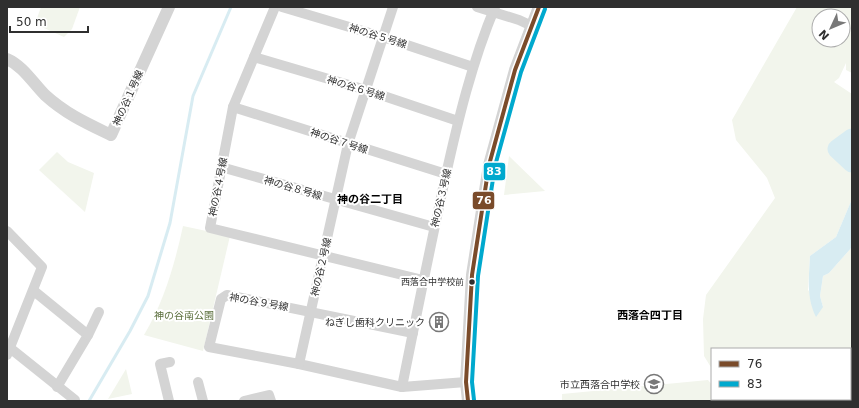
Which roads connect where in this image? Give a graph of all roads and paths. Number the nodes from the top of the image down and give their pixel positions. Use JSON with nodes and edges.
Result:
{"nodes":[{"id":1,"x":168,"y":7,"type":"edge"},
{"id":2,"x":275,"y":7,"type":"edge"},
{"id":3,"x":282,"y":7,"type":"edge"},
{"id":4,"x":393,"y":7,"type":"edge"},
{"id":5,"x":477,"y":7,"type":"edge"},
{"id":6,"x":539,"y":7,"type":"edge"},
{"id":7,"x":494,"y":10,"type":"edge"},
{"id":8,"x":532,"y":26,"type":"junction"},
{"id":9,"x":383,"y":37,"type":"junction"},
{"id":10,"x":254,"y":57,"type":"junction"},
{"id":11,"x":7,"y":59,"type":"edge"},
{"id":12,"x":473,"y":67,"type":"junction"},
{"id":13,"x":366,"y":90,"type":"junction"},
{"id":14,"x":233,"y":107,"type":"junction"},
{"id":15,"x":458,"y":121,"type":"junction"},
{"id":16,"x":348,"y":144,"type":"junction"},
{"id":17,"x":222,"y":167,"type":"junction"},
{"id":18,"x":446,"y":174,"type":"junction"},
{"id":19,"x":336,"y":200,"type":"junction"},
{"id":20,"x":434,"y":227,"type":"junction"},
{"id":21,"x":7,"y":231,"type":"edge"},
{"id":22,"x":323,"y":256,"type":"junction"},
{"id":23,"x":423,"y":280,"type":"junction"},
{"id":24,"x":34,"y":291,"type":"junction"},
{"id":25,"x":99,"y":312,"type":"dead end"},
{"id":26,"x":311,"y":312,"type":"junction"},
{"id":27,"x":413,"y":333,"type":"junction"},
{"id":28,"x":88,"y":335,"type":"junction"},
{"id":29,"x":8,"y":352,"type":"edge"},
{"id":30,"x":170,"y":362,"type":"dead end"},
{"id":31,"x":299,"y":364,"type":"junction"},
{"id":32,"x":198,"y":382,"type":"dead end"},
{"id":33,"x":466,"y":382,"type":"junction"},
{"id":34,"x":57,"y":387,"type":"junction"},
{"id":35,"x":402,"y":387,"type":"junction"},
{"id":36,"x":75,"y":400,"type":"edge"},
{"id":37,"x":169,"y":401,"type":"edge"},
{"id":38,"x":203,"y":401,"type":"edge"},
{"id":39,"x":244,"y":401,"type":"edge"},
{"id":40,"x":271,"y":401,"type":"edge"},
{"id":41,"x":468,"y":401,"type":"edge"}],
"edges":[{"from":1,"to":11,"type":"street","name":"神の谷１号線"},
{"from":2,"to":10,"type":"street","name":"神の谷４号線"},
{"from":3,"to":9,"type":"street","name":"神の谷５号線"},
{"from":4,"to":9,"type":"street","name":"神の谷２号線"},
{"from":5,"to":7,"type":"street"},
{"from":6,"to":8,"type":"street"},
{"from":7,"to":8,"type":"street"},
{"from":7,"to":12,"type":"street","name":"神の谷３号線"},
{"from":8,"to":33,"type":"street"},
{"from":9,"to":12,"type":"street","name":"神の谷５号線"},
{"from":9,"to":13,"type":"street","name":"神の谷２号線"},
{"from":10,"to":13,"type":"street","name":"神の谷６号線"},
{"from":10,"to":14,"type":"street","name":"神の谷４号線"},
{"from":12,"to":15,"type":"street","name":"神の谷３号線"},
{"from":13,"to":15,"type":"street","name":"神の谷６号線"},
{"from":13,"to":16,"type":"street","name":"神の谷２号線"},
{"from":14,"to":16,"type":"street","name":"神の谷７号線"},
{"from":14,"to":17,"type":"street","name":"神の谷４号線"},
{"from":15,"to":18,"type":"street","name":"神の谷３号線"},
{"from":16,"to":18,"type":"street","name":"神の谷７号線"},
{"from":16,"to":19,"type":"street","name":"神の谷２号線"},
{"from":17,"to":19,"type":"street","name":"神の谷８号線"},
{"from":17,"to":22,"type":"street","name":"神の谷４号線"},
{"from":18,"to":20,"type":"street","name":"神の谷３号線"},
{"from":19,"to":20,"type":"street","name":"神の谷８号線"},
{"from":19,"to":22,"type":"street","name":"神の谷２号線"},
{"from":20,"to":23,"type":"street","name":"神の谷３号線"},
{"from":21,"to":24,"type":"street"},
{"from":22,"to":23,"type":"street","name":"神の谷４号線"},
{"from":22,"to":26,"type":"street","name":"神の谷２号線"},
{"from":23,"to":27,"type":"street","name":"神の谷３号線"},
{"from":24,"to":28,"type":"street"},
{"from":24,"to":29,"type":"street"},
{"from":25,"to":28,"type":"street"},
{"from":26,"to":27,"type":"street","name":"神の谷９号線"},
{"from":26,"to":31,"type":"street","name":"神の谷２号線"},
{"from":26,"to":31,"type":"street","name":"神の谷９号線"},
{"from":27,"to":35,"type":"street","name":"神の谷３号線"},
{"from":28,"to":34,"type":"street"},
{"from":29,"to":34,"type":"street"},
{"from":30,"to":37,"type":"street"},
{"from":31,"to":35,"type":"street"},
{"from":32,"to":38,"type":"street"},
{"from":33,"to":35,"type":"street"},
{"from":33,"to":41,"type":"street"},
{"from":34,"to":36,"type":"street"},
{"from":39,"to":40,"type":"street"}]}
